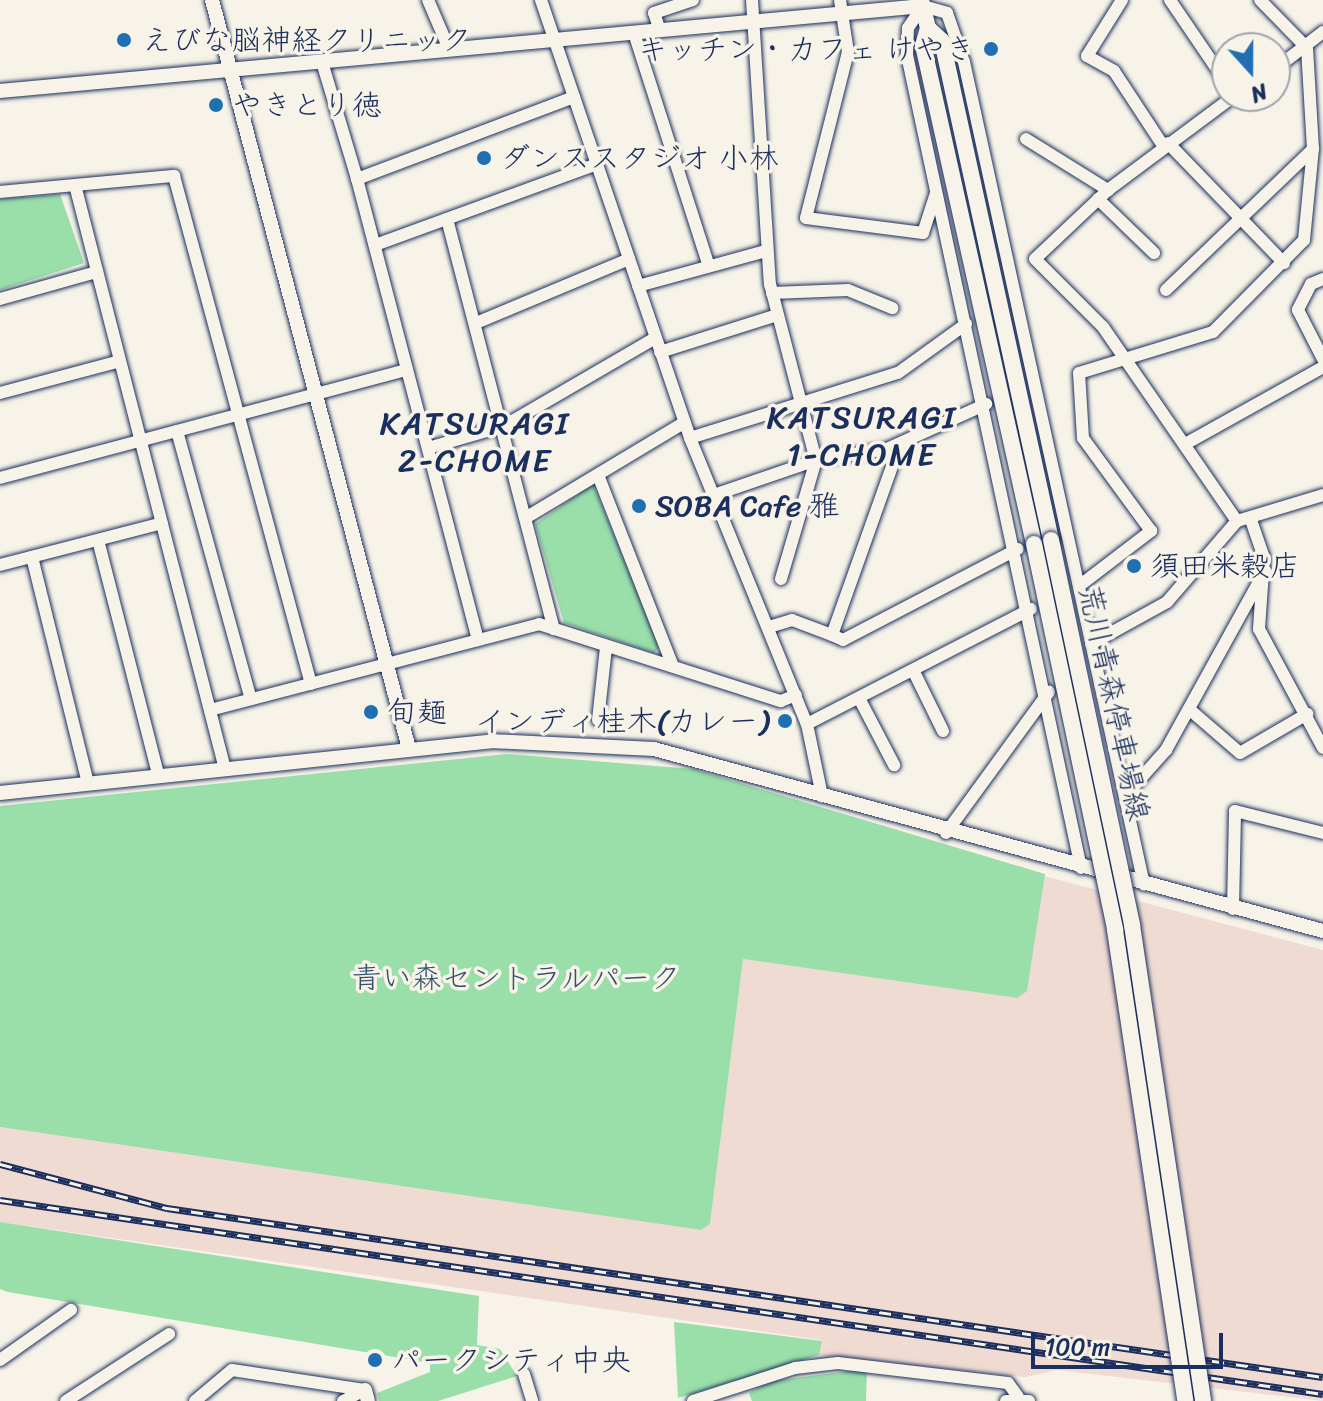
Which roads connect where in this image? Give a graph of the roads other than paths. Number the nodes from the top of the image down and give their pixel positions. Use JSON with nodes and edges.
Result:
{"nodes":[{"id":1,"x":212,"y":0,"type":"edge"},
{"id":2,"x":428,"y":0,"type":"edge"},
{"id":3,"x":541,"y":0,"type":"edge"},
{"id":4,"x":693,"y":0,"type":"edge"},
{"id":5,"x":752,"y":0,"type":"edge"},
{"id":6,"x":840,"y":0,"type":"edge"},
{"id":7,"x":1122,"y":0,"type":"edge"},
{"id":8,"x":1170,"y":0,"type":"edge"},
{"id":9,"x":1260,"y":0,"type":"edge"},
{"id":10,"x":922,"y":3,"type":"edge"},
{"id":11,"x":843,"y":16,"type":"junction"},
{"id":12,"x":759,"y":24,"type":"junction"},
{"id":13,"x":660,"y":31,"type":"junction"},
{"id":14,"x":1323,"y":32,"type":"edge"},
{"id":15,"x":634,"y":33,"type":"junction"},
{"id":16,"x":555,"y":39,"type":"junction"},
{"id":17,"x":1307,"y":48,"type":"junction"},
{"id":18,"x":449,"y":49,"type":"junction"},
{"id":19,"x":1291,"y":58,"type":"edge"},
{"id":20,"x":1211,"y":60,"type":"edge"},
{"id":21,"x":322,"y":62,"type":"junction"},
{"id":22,"x":231,"y":71,"type":"junction"},
{"id":23,"x":0,"y":91,"type":"edge"},
{"id":24,"x":574,"y":97,"type":"junction"},
{"id":25,"x":1212,"y":112,"type":"edge"},
{"id":26,"x":1026,"y":139,"type":"dead end"},
{"id":27,"x":1166,"y":145,"type":"junction"},
{"id":28,"x":1318,"y":150,"type":"edge"},
{"id":29,"x":597,"y":164,"type":"junction"},
{"id":30,"x":357,"y":179,"type":"junction"},
{"id":31,"x":75,"y":185,"type":"junction"},
{"id":32,"x":1108,"y":190,"type":"junction"},
{"id":33,"x":0,"y":192,"type":"edge"},
{"id":34,"x":936,"y":193,"type":"junction"},
{"id":35,"x":1098,"y":199,"type":"junction"},
{"id":36,"x":1240,"y":218,"type":"junction"},
{"id":37,"x":447,"y":219,"type":"junction"},
{"id":38,"x":375,"y":245,"type":"junction"},
{"id":39,"x":766,"y":251,"type":"junction"},
{"id":40,"x":1154,"y":253,"type":"dead end"},
{"id":41,"x":629,"y":259,"type":"junction"},
{"id":42,"x":708,"y":263,"type":"junction"},
{"id":43,"x":1284,"y":263,"type":"junction"},
{"id":44,"x":97,"y":272,"type":"junction"},
{"id":45,"x":1323,"y":279,"type":"edge"},
{"id":46,"x":638,"y":286,"type":"junction"},
{"id":47,"x":1166,"y":290,"type":"dead end"},
{"id":48,"x":772,"y":293,"type":"junction"},
{"id":49,"x":0,"y":299,"type":"edge"},
{"id":50,"x":892,"y":308,"type":"dead end"},
{"id":51,"x":777,"y":315,"type":"junction"},
{"id":52,"x":476,"y":323,"type":"junction"},
{"id":53,"x":966,"y":324,"type":"junction"},
{"id":54,"x":655,"y":338,"type":"junction"},
{"id":55,"x":660,"y":352,"type":"junction"},
{"id":56,"x":1125,"y":358,"type":"junction"},
{"id":57,"x":1323,"y":359,"type":"edge"},
{"id":58,"x":120,"y":361,"type":"junction"},
{"id":59,"x":1323,"y":367,"type":"edge"},
{"id":60,"x":407,"y":370,"type":"junction"},
{"id":61,"x":0,"y":393,"type":"edge"},
{"id":62,"x":315,"y":394,"type":"junction"},
{"id":63,"x":801,"y":402,"type":"junction"},
{"id":64,"x":986,"y":404,"type":"junction"},
{"id":65,"x":239,"y":415,"type":"junction"},
{"id":66,"x":685,"y":422,"type":"junction"},
{"id":67,"x":504,"y":426,"type":"junction"},
{"id":68,"x":177,"y":431,"type":"junction"},
{"id":69,"x":690,"y":438,"type":"junction"},
{"id":70,"x":141,"y":441,"type":"junction"},
{"id":71,"x":1187,"y":443,"type":"junction"},
{"id":72,"x":900,"y":444,"type":"junction"},
{"id":73,"x":428,"y":448,"type":"junction"},
{"id":74,"x":816,"y":460,"type":"junction"},
{"id":75,"x":598,"y":475,"type":"junction"},
{"id":76,"x":0,"y":478,"type":"edge"},
{"id":77,"x":714,"y":495,"type":"junction"},
{"id":78,"x":1323,"y":495,"type":"edge"},
{"id":79,"x":527,"y":517,"type":"junction"},
{"id":80,"x":1244,"y":520,"type":"junction"},
{"id":81,"x":162,"y":523,"type":"junction"},
{"id":82,"x":98,"y":540,"type":"junction"},
{"id":83,"x":1034,"y":544,"type":"junction"},
{"id":84,"x":32,"y":557,"type":"junction"},
{"id":85,"x":0,"y":565,"type":"edge"},
{"id":86,"x":1265,"y":571,"type":"junction"},
{"id":87,"x":781,"y":579,"type":"dead end"},
{"id":88,"x":1079,"y":586,"type":"junction"},
{"id":89,"x":1031,"y":609,"type":"junction"},
{"id":90,"x":769,"y":627,"type":"junction"},
{"id":91,"x":554,"y":629,"type":"junction"},
{"id":92,"x":832,"y":635,"type":"junction"},
{"id":93,"x":478,"y":640,"type":"junction"},
{"id":94,"x":1091,"y":644,"type":"junction"},
{"id":95,"x":606,"y":647,"type":"junction"},
{"id":96,"x":388,"y":665,"type":"junction"},
{"id":97,"x":673,"y":666,"type":"junction"},
{"id":98,"x":913,"y":670,"type":"junction"},
{"id":99,"x":311,"y":684,"type":"junction"},
{"id":100,"x":1049,"y":692,"type":"junction"},
{"id":101,"x":796,"y":695,"type":"junction"},
{"id":102,"x":859,"y":698,"type":"junction"},
{"id":103,"x":251,"y":699,"type":"junction"},
{"id":104,"x":1189,"y":709,"type":"junction"},
{"id":105,"x":210,"y":710,"type":"junction"},
{"id":106,"x":1307,"y":714,"type":"junction"},
{"id":107,"x":598,"y":720,"type":"dead end"},
{"id":108,"x":807,"y":724,"type":"junction"},
{"id":109,"x":943,"y":731,"type":"dead end"},
{"id":110,"x":1323,"y":748,"type":"edge"},
{"id":111,"x":409,"y":749,"type":"junction"},
{"id":112,"x":894,"y":765,"type":"dead end"},
{"id":113,"x":225,"y":769,"type":"junction"},
{"id":114,"x":158,"y":774,"type":"junction"},
{"id":115,"x":88,"y":783,"type":"junction"},
{"id":116,"x":0,"y":793,"type":"edge"},
{"id":117,"x":822,"y":796,"type":"junction"},
{"id":118,"x":1125,"y":796,"type":"junction"},
{"id":119,"x":946,"y":833,"type":"junction"},
{"id":120,"x":1323,"y":833,"type":"edge"},
{"id":121,"x":1081,"y":868,"type":"junction"},
{"id":122,"x":1144,"y":885,"type":"junction"},
{"id":123,"x":1233,"y":909,"type":"junction"},
{"id":124,"x":1323,"y":931,"type":"edge"},
{"id":125,"x":71,"y":1310,"type":"dead end"},
{"id":126,"x":169,"y":1334,"type":"dead end"},
{"id":127,"x":0,"y":1360,"type":"edge"},
{"id":128,"x":524,"y":1374,"type":"dead end"},
{"id":129,"x":740,"y":1386,"type":"junction"},
{"id":130,"x":367,"y":1396,"type":"edge"},
{"id":131,"x":1018,"y":1400,"type":"edge"},
{"id":132,"x":66,"y":1401,"type":"edge"},
{"id":133,"x":195,"y":1401,"type":"edge"},
{"id":134,"x":343,"y":1401,"type":"edge"},
{"id":135,"x":532,"y":1401,"type":"edge"},
{"id":136,"x":693,"y":1401,"type":"edge"},
{"id":137,"x":745,"y":1401,"type":"edge"},
{"id":138,"x":1185,"y":1401,"type":"edge"},
{"id":139,"x":1203,"y":1401,"type":"edge"}],
"edges":[{"from":1,"to":22,"type":"street"},
{"from":2,"to":18,"type":"street"},
{"from":3,"to":16,"type":"street"},
{"from":4,"to":13,"type":"street"},
{"from":5,"to":12,"type":"street"},
{"from":6,"to":11,"type":"street"},
{"from":7,"to":27,"type":"street"},
{"from":8,"to":20,"type":"street"},
{"from":9,"to":17,"type":"street"},
{"from":10,"to":11,"type":"street"},
{"from":10,"to":34,"type":"street"},
{"from":10,"to":83,"type":"main road","name":"荒川青森停車場線"},
{"from":10,"to":88,"type":"street"},
{"from":11,"to":12,"type":"street"},
{"from":11,"to":34,"type":"street"},
{"from":12,"to":13,"type":"street"},
{"from":12,"to":39,"type":"street"},
{"from":13,"to":15,"type":"street"},
{"from":14,"to":17,"type":"street"},
{"from":15,"to":16,"type":"street"},
{"from":15,"to":42,"type":"street"},
{"from":16,"to":18,"type":"street"},
{"from":16,"to":24,"type":"street"},
{"from":17,"to":19,"type":"street"},
{"from":17,"to":28,"type":"street"},
{"from":18,"to":21,"type":"street"},
{"from":21,"to":22,"type":"street"},
{"from":21,"to":30,"type":"street"},
{"from":22,"to":23,"type":"street"},
{"from":22,"to":62,"type":"street"},
{"from":24,"to":29,"type":"street"},
{"from":24,"to":30,"type":"street"},
{"from":25,"to":27,"type":"street"},
{"from":26,"to":32,"type":"street"},
{"from":27,"to":32,"type":"street"},
{"from":27,"to":36,"type":"street"},
{"from":28,"to":36,"type":"street"},
{"from":28,"to":43,"type":"street"},
{"from":29,"to":37,"type":"street"},
{"from":29,"to":41,"type":"street"},
{"from":30,"to":38,"type":"street"},
{"from":31,"to":33,"type":"street"},
{"from":31,"to":44,"type":"street"},
{"from":31,"to":65,"type":"street"},
{"from":32,"to":35,"type":"street"},
{"from":34,"to":53,"type":"street"},
{"from":35,"to":40,"type":"street"},
{"from":35,"to":56,"type":"street"},
{"from":36,"to":43,"type":"street"},
{"from":36,"to":47,"type":"street"},
{"from":37,"to":38,"type":"street"},
{"from":37,"to":52,"type":"street"},
{"from":38,"to":60,"type":"street"},
{"from":39,"to":42,"type":"street"},
{"from":39,"to":48,"type":"street"},
{"from":41,"to":46,"type":"street"},
{"from":41,"to":52,"type":"street"},
{"from":42,"to":46,"type":"street"},
{"from":43,"to":56,"type":"street"},
{"from":44,"to":49,"type":"street"},
{"from":44,"to":58,"type":"street"},
{"from":45,"to":57,"type":"street"},
{"from":46,"to":54,"type":"street"},
{"from":48,"to":50,"type":"street"},
{"from":48,"to":51,"type":"street"},
{"from":51,"to":55,"type":"street"},
{"from":51,"to":63,"type":"street"},
{"from":52,"to":67,"type":"street"},
{"from":53,"to":63,"type":"street"},
{"from":53,"to":64,"type":"street"},
{"from":54,"to":55,"type":"street"},
{"from":54,"to":67,"type":"street"},
{"from":55,"to":66,"type":"street"},
{"from":56,"to":71,"type":"street"},
{"from":56,"to":88,"type":"street"},
{"from":58,"to":61,"type":"street"},
{"from":58,"to":70,"type":"street"},
{"from":59,"to":71,"type":"street"},
{"from":60,"to":62,"type":"street"},
{"from":60,"to":73,"type":"street"},
{"from":62,"to":65,"type":"street"},
{"from":62,"to":96,"type":"street"},
{"from":63,"to":69,"type":"street"},
{"from":63,"to":74,"type":"street"},
{"from":64,"to":72,"type":"street"},
{"from":64,"to":83,"type":"street"},
{"from":65,"to":68,"type":"street"},
{"from":65,"to":99,"type":"street"},
{"from":66,"to":69,"type":"street"},
{"from":66,"to":75,"type":"street"},
{"from":67,"to":73,"type":"street"},
{"from":67,"to":79,"type":"street"},
{"from":68,"to":70,"type":"street"},
{"from":68,"to":103,"type":"street"},
{"from":69,"to":77,"type":"street"},
{"from":70,"to":76,"type":"street"},
{"from":70,"to":81,"type":"street"},
{"from":71,"to":80,"type":"street"},
{"from":72,"to":74,"type":"street"},
{"from":72,"to":92,"type":"street"},
{"from":73,"to":93,"type":"street"},
{"from":74,"to":77,"type":"street"},
{"from":74,"to":87,"type":"street"},
{"from":75,"to":79,"type":"street"},
{"from":75,"to":97,"type":"street"},
{"from":77,"to":90,"type":"street"},
{"from":78,"to":80,"type":"street"},
{"from":79,"to":91,"type":"street"},
{"from":80,"to":86,"type":"street"},
{"from":80,"to":94,"type":"street"},
{"from":81,"to":82,"type":"street"},
{"from":81,"to":105,"type":"street"},
{"from":82,"to":84,"type":"street"},
{"from":82,"to":114,"type":"street"},
{"from":83,"to":89,"type":"street"},
{"from":83,"to":92,"type":"street"},
{"from":83,"to":138,"type":"main road","name":"荒川青森停車場線","bridge":true},
{"from":83,"to":139,"type":"main road","name":"荒川青森停車場線","bridge":true},
{"from":84,"to":85,"type":"street"},
{"from":84,"to":115,"type":"street"},
{"from":86,"to":104,"type":"street"},
{"from":86,"to":106,"type":"street"},
{"from":88,"to":94,"type":"street"},
{"from":89,"to":98,"type":"street"},
{"from":89,"to":100,"type":"street"},
{"from":90,"to":92,"type":"street"},
{"from":90,"to":101,"type":"street"},
{"from":91,"to":93,"type":"street"},
{"from":91,"to":95,"type":"street"},
{"from":93,"to":96,"type":"street"},
{"from":94,"to":118,"type":"street"},
{"from":95,"to":97,"type":"street"},
{"from":95,"to":107,"type":"street"},
{"from":96,"to":99,"type":"street"},
{"from":96,"to":111,"type":"street"},
{"from":97,"to":101,"type":"street"},
{"from":98,"to":102,"type":"street"},
{"from":98,"to":109,"type":"street"},
{"from":99,"to":103,"type":"street"},
{"from":100,"to":119,"type":"street"},
{"from":100,"to":121,"type":"street"},
{"from":101,"to":108,"type":"street"},
{"from":102,"to":108,"type":"street"},
{"from":102,"to":112,"type":"street"},
{"from":103,"to":105,"type":"street"},
{"from":104,"to":106,"type":"street"},
{"from":104,"to":118,"type":"street"},
{"from":105,"to":113,"type":"street"},
{"from":106,"to":110,"type":"street"},
{"from":108,"to":117,"type":"street"},
{"from":111,"to":113,"type":"street"},
{"from":111,"to":117,"type":"street"},
{"from":113,"to":114,"type":"street"},
{"from":114,"to":115,"type":"street"},
{"from":115,"to":116,"type":"street"},
{"from":117,"to":119,"type":"street"},
{"from":118,"to":122,"type":"street"},
{"from":119,"to":121,"type":"street"},
{"from":120,"to":123,"type":"street"},
{"from":121,"to":122,"type":"street"},
{"from":122,"to":123,"type":"street"},
{"from":123,"to":124,"type":"street"},
{"from":125,"to":127,"type":"street"},
{"from":126,"to":132,"type":"street"},
{"from":128,"to":135,"type":"street"},
{"from":129,"to":131,"type":"street"},
{"from":129,"to":136,"type":"street"},
{"from":129,"to":137,"type":"street"},
{"from":130,"to":133,"type":"street"},
{"from":130,"to":134,"type":"street"}]}
